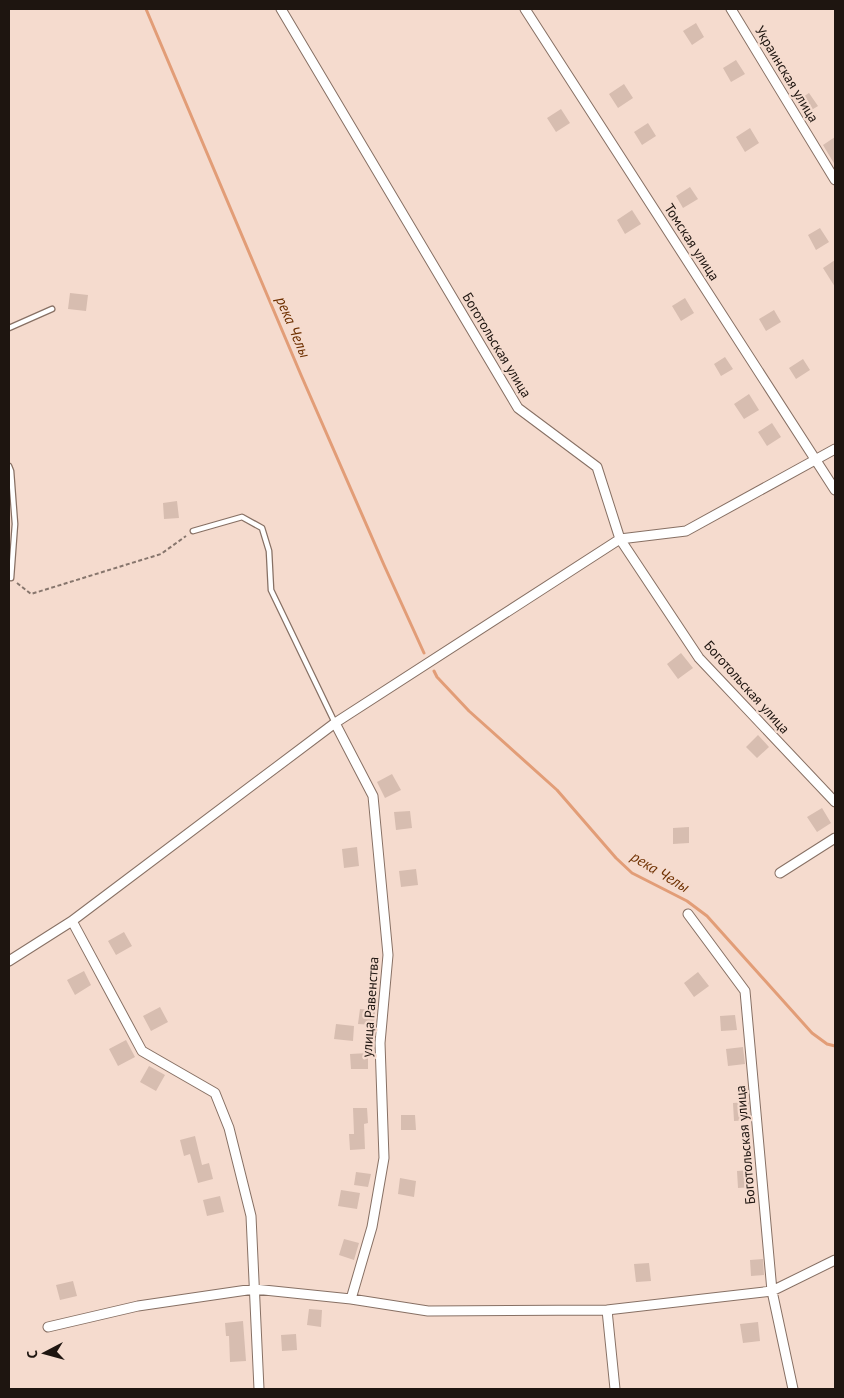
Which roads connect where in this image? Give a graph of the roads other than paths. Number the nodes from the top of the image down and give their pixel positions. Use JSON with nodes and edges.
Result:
{"nodes":[{"id":1,"x":282,"y":9,"type":"edge"},
{"id":2,"x":526,"y":9,"type":"edge"},
{"id":3,"x":731,"y":9,"type":"edge"},
{"id":4,"x":835,"y":180,"type":"edge"},
{"id":5,"x":52,"y":309,"type":"dead end"},
{"id":6,"x":9,"y":328,"type":"edge"},
{"id":7,"x":835,"y":449,"type":"edge"},
{"id":8,"x":816,"y":460,"type":"junction"},
{"id":9,"x":9,"y":466,"type":"edge"},
{"id":10,"x":835,"y":490,"type":"edge"},
{"id":11,"x":193,"y":531,"type":"road end"},
{"id":12,"x":620,"y":539,"type":"junction"},
{"id":13,"x":11,"y":578,"type":"road end"},
{"id":14,"x":335,"y":723,"type":"junction"},
{"id":15,"x":835,"y":802,"type":"edge"},
{"id":16,"x":835,"y":838,"type":"edge"},
{"id":17,"x":780,"y":873,"type":"dead end"},
{"id":18,"x":688,"y":914,"type":"dead end"},
{"id":19,"x":72,"y":921,"type":"junction"},
{"id":20,"x":9,"y":961,"type":"edge"},
{"id":21,"x":835,"y":1260,"type":"edge"},
{"id":22,"x":254,"y":1289,"type":"junction"},
{"id":23,"x":772,"y":1291,"type":"junction"},
{"id":24,"x":351,"y":1299,"type":"junction"},
{"id":25,"x":606,"y":1310,"type":"junction"},
{"id":26,"x":48,"y":1328,"type":"dead end"},
{"id":27,"x":259,"y":1389,"type":"edge"},
{"id":28,"x":615,"y":1389,"type":"edge"},
{"id":29,"x":793,"y":1389,"type":"edge"}],
"edges":[{"from":1,"to":12,"type":"street","name":"Боготольская улица"},
{"from":2,"to":8,"type":"street","name":"Томская улица"},
{"from":3,"to":4,"type":"street","name":"Украинская улица"},
{"from":5,"to":6,"type":"lane"},
{"from":7,"to":8,"type":"street"},
{"from":8,"to":10,"type":"street","name":"Томская улица"},
{"from":8,"to":12,"type":"street"},
{"from":9,"to":13,"type":"lane"},
{"from":11,"to":14,"type":"lane"},
{"from":12,"to":14,"type":"street"},
{"from":12,"to":15,"type":"street","name":"Боготольская улица"},
{"from":14,"to":19,"type":"street"},
{"from":14,"to":24,"type":"street","name":"улица Равенства"},
{"from":16,"to":17,"type":"street"},
{"from":18,"to":23,"type":"street","name":"Боготольская улица"},
{"from":19,"to":20,"type":"street"},
{"from":19,"to":22,"type":"street"},
{"from":21,"to":23,"type":"street"},
{"from":22,"to":24,"type":"street"},
{"from":22,"to":26,"type":"street"},
{"from":22,"to":27,"type":"street"},
{"from":23,"to":25,"type":"street"},
{"from":23,"to":29,"type":"street","name":"Боготольская улица"},
{"from":24,"to":25,"type":"street"},
{"from":25,"to":28,"type":"street"}]}
